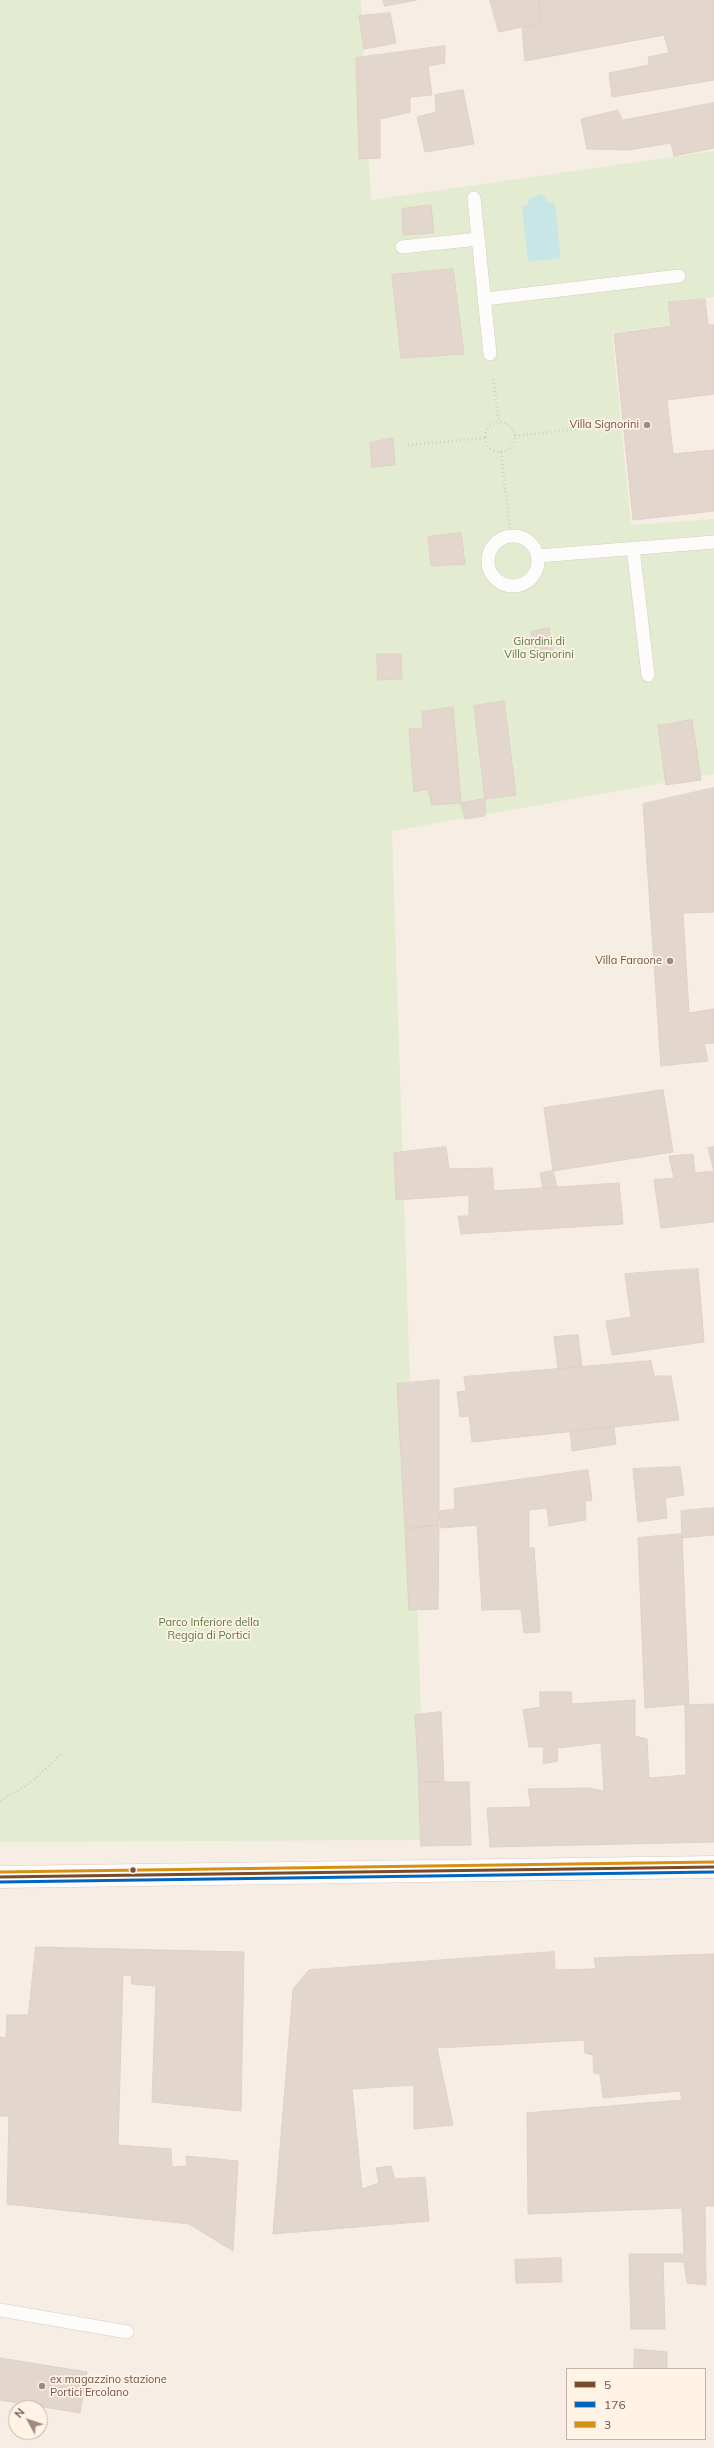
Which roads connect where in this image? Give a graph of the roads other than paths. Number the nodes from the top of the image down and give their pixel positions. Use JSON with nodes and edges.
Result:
{"nodes":[{"id":1,"x":474,"y":198,"type":"dead end"},
{"id":2,"x":478,"y":240,"type":"junction"},
{"id":3,"x":402,"y":247,"type":"dead end"},
{"id":4,"x":679,"y":276,"type":"dead end"},
{"id":5,"x":485,"y":299,"type":"junction"},
{"id":6,"x":490,"y":354,"type":"road end"},
{"id":7,"x":714,"y":542,"type":"edge"},
{"id":8,"x":633,"y":548,"type":"junction"},
{"id":9,"x":538,"y":556,"type":"junction"},
{"id":10,"x":648,"y":675,"type":"dead end"},
{"id":11,"x":714,"y":1867,"type":"edge"},
{"id":12,"x":0,"y":1877,"type":"edge"},
{"id":13,"x":0,"y":2310,"type":"edge"},
{"id":14,"x":127,"y":2332,"type":"dead end"}],
"edges":[{"from":1,"to":2,"type":"lane"},
{"from":2,"to":3,"type":"lane"},
{"from":2,"to":5,"type":"lane"},
{"from":4,"to":5,"type":"lane"},
{"from":5,"to":6,"type":"lane"},
{"from":7,"to":8,"type":"lane"},
{"from":8,"to":9,"type":"lane"},
{"from":8,"to":10,"type":"lane"},
{"from":9,"to":9,"type":"lane"},
{"from":11,"to":12,"type":"street"},
{"from":13,"to":14,"type":"lane"}]}
